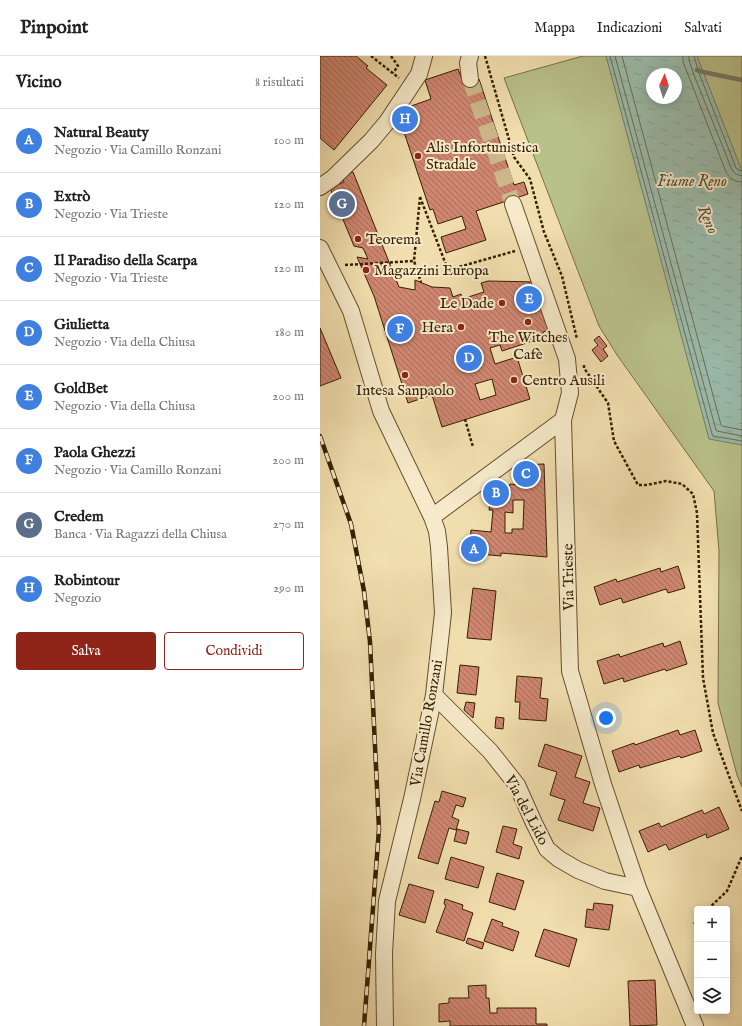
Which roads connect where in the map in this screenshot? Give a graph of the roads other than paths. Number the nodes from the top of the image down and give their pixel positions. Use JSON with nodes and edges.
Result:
{"nodes":[{"id":1,"x":424,"y":56,"type":"edge"},
{"id":2,"x":470,"y":56,"type":"edge"},
{"id":3,"x":470,"y":79,"type":"tunnel mouth"},
{"id":4,"x":320,"y":187,"type":"edge"},
{"id":5,"x":513,"y":204,"type":"tunnel mouth"},
{"id":6,"x":320,"y":248,"type":"edge"},
{"id":7,"x":563,"y":420,"type":"junction"},
{"id":8,"x":432,"y":517,"type":"junction"},
{"id":9,"x":434,"y":695,"type":"junction"},
{"id":10,"x":638,"y":888,"type":"junction"},
{"id":11,"x":385,"y":1026,"type":"edge"},
{"id":12,"x":695,"y":1026,"type":"edge"}],
"edges":[{"from":1,"to":4,"type":"street"},
{"from":2,"to":3,"type":"street"},
{"from":5,"to":7,"type":"street","name":"Via Trieste"},
{"from":6,"to":8,"type":"street","name":"Via Camillo Ronzani"},
{"from":7,"to":8,"type":"street"},
{"from":7,"to":10,"type":"street","name":"Via Trieste"},
{"from":8,"to":9,"type":"street","name":"Via Camillo Ronzani"},
{"from":9,"to":10,"type":"street","name":"Via del Lido"},
{"from":9,"to":11,"type":"street","name":"Via Camillo Ronzani"},
{"from":10,"to":12,"type":"street"}]}
